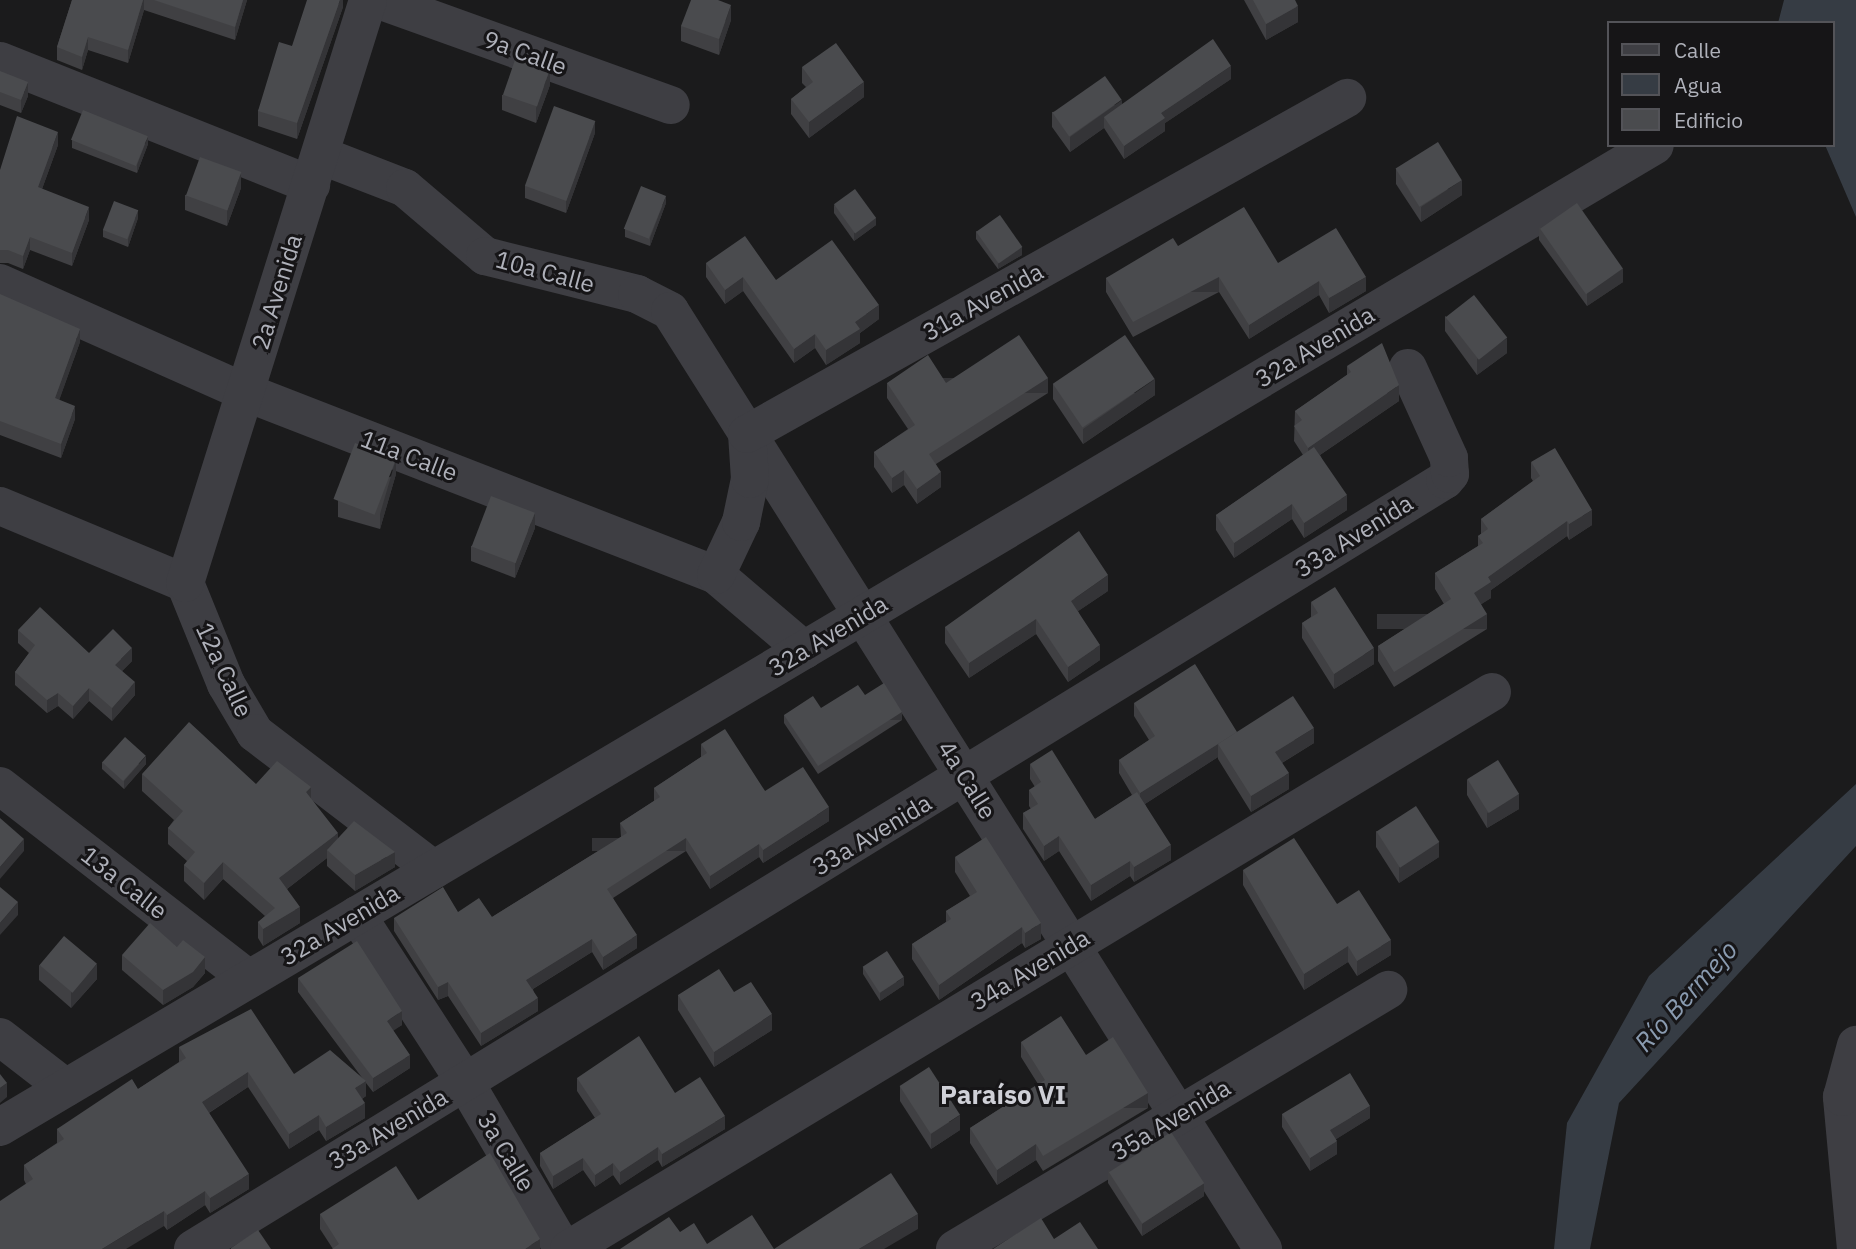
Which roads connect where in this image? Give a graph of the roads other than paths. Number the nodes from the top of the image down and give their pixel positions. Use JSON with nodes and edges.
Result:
{"nodes":[{"id":1,"x":368,"y":0,"type":"edge"},
{"id":2,"x":379,"y":0,"type":"edge"},
{"id":3,"x":0,"y":61,"type":"edge"},
{"id":4,"x":1348,"y":98,"type":"dead end"},
{"id":5,"x":671,"y":105,"type":"dead end"},
{"id":6,"x":1652,"y":147,"type":"edge"},
{"id":7,"x":315,"y":170,"type":"junction"},
{"id":8,"x":0,"y":283,"type":"edge"},
{"id":9,"x":670,"y":311,"type":"joint"},
{"id":10,"x":1408,"y":368,"type":"dead end"},
{"id":11,"x":246,"y":392,"type":"junction"},
{"id":12,"x":747,"y":434,"type":"junction"},
{"id":13,"x":0,"y":506,"type":"edge"},
{"id":14,"x":716,"y":575,"type":"junction"},
{"id":15,"x":185,"y":583,"type":"junction"},
{"id":16,"x":862,"y":616,"type":"junction"},
{"id":17,"x":804,"y":650,"type":"junction"},
{"id":18,"x":1492,"y":692,"type":"dead end"},
{"id":19,"x":966,"y":778,"type":"junction"},
{"id":20,"x":0,"y":786,"type":"edge"},
{"id":21,"x":434,"y":870,"type":"junction"},
{"id":22,"x":357,"y":915,"type":"junction"},
{"id":23,"x":1071,"y":946,"type":"junction"},
{"id":24,"x":249,"y":979,"type":"junction"},
{"id":25,"x":1388,"y":990,"type":"dead end"},
{"id":26,"x":0,"y":1037,"type":"edge"},
{"id":27,"x":1856,"y":1045,"type":"edge"},
{"id":28,"x":465,"y":1082,"type":"junction"},
{"id":29,"x":65,"y":1088,"type":"junction"},
{"id":30,"x":1178,"y":1116,"type":"junction"},
{"id":31,"x":0,"y":1127,"type":"edge"},
{"id":32,"x":193,"y":1249,"type":"edge"},
{"id":33,"x":563,"y":1249,"type":"edge"},
{"id":34,"x":569,"y":1249,"type":"edge"},
{"id":35,"x":955,"y":1249,"type":"edge"},
{"id":36,"x":1263,"y":1249,"type":"edge"},
{"id":37,"x":1856,"y":1249,"type":"edge"}],
"edges":[{"from":1,"to":7,"type":"street","name":"2a Avenida"},
{"from":2,"to":5,"type":"street","name":"9a Calle"},
{"from":3,"to":7,"type":"street","name":"10a Calle"},
{"from":4,"to":12,"type":"street","name":"31a Avenida"},
{"from":6,"to":16,"type":"street","name":"32a Avenida"},
{"from":7,"to":9,"type":"street","name":"10a Calle"},
{"from":7,"to":11,"type":"street","name":"2a Avenida"},
{"from":8,"to":11,"type":"street","name":"11a Calle"},
{"from":9,"to":12,"type":"street","name":"4a Calle"},
{"from":10,"to":19,"type":"street","name":"33a Avenida"},
{"from":11,"to":14,"type":"street","name":"11a Calle"},
{"from":11,"to":15,"type":"street","name":"2a Avenida"},
{"from":12,"to":14,"type":"street"},
{"from":12,"to":16,"type":"street","name":"4a Calle"},
{"from":13,"to":15,"type":"street"},
{"from":14,"to":17,"type":"street","name":"11a Calle"},
{"from":15,"to":21,"type":"street","name":"12a Calle"},
{"from":16,"to":17,"type":"street","name":"32a Avenida"},
{"from":16,"to":19,"type":"street","name":"4a Calle"},
{"from":17,"to":21,"type":"street","name":"32a Avenida"},
{"from":18,"to":23,"type":"street","name":"34a Avenida"},
{"from":19,"to":23,"type":"street","name":"4a Calle"},
{"from":19,"to":28,"type":"street","name":"33a Avenida"},
{"from":20,"to":24,"type":"street","name":"13a Calle"},
{"from":21,"to":22,"type":"street","name":"32a Avenida"},
{"from":22,"to":24,"type":"street","name":"32a Avenida"},
{"from":22,"to":28,"type":"street","name":"3a Calle"},
{"from":23,"to":30,"type":"street","name":"4a Calle"},
{"from":23,"to":34,"type":"street","name":"34a Avenida"},
{"from":24,"to":29,"type":"street","name":"32a Avenida"},
{"from":25,"to":30,"type":"street","name":"35a Avenida"},
{"from":26,"to":29,"type":"street"},
{"from":27,"to":37,"type":"street"},
{"from":28,"to":32,"type":"street","name":"33a Avenida"},
{"from":28,"to":33,"type":"street","name":"3a Calle"},
{"from":29,"to":31,"type":"street","name":"32a Avenida"},
{"from":30,"to":35,"type":"street","name":"35a Avenida"},
{"from":30,"to":36,"type":"street","name":"4a Calle"}]}
